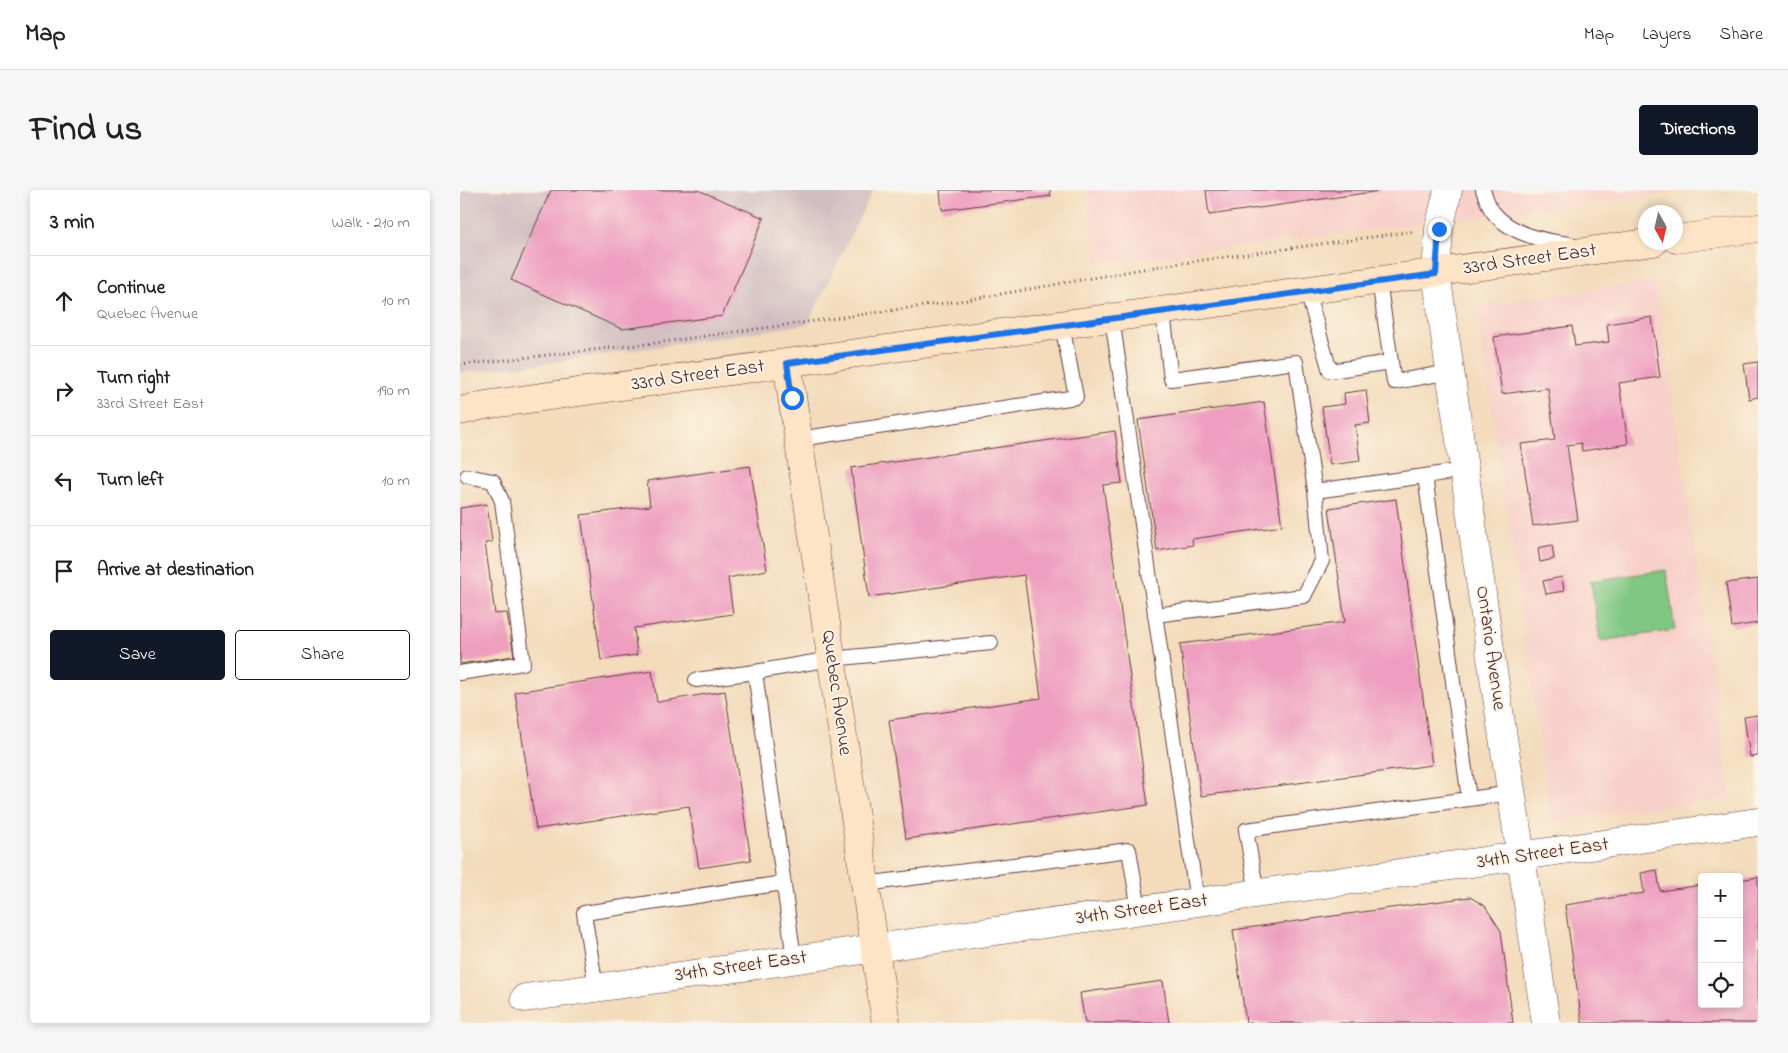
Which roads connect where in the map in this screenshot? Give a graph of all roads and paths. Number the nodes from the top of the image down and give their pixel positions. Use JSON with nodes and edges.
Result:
{"nodes":[{"id":1,"x":1448,"y":190,"type":"edge"},
{"id":2,"x":1484,"y":190,"type":"edge"},
{"id":3,"x":1758,"y":228,"type":"edge"},
{"id":4,"x":1439,"y":229,"type":"junction"},
{"id":5,"x":1683,"y":239,"type":"edge"},
{"id":6,"x":1638,"y":245,"type":"edge"},
{"id":7,"x":1610,"y":249,"type":"junction"},
{"id":8,"x":1436,"y":274,"type":"junction"},
{"id":9,"x":1378,"y":281,"type":"junction"},
{"id":10,"x":1307,"y":291,"type":"junction"},
{"id":11,"x":1163,"y":312,"type":"junction"},
{"id":12,"x":1112,"y":318,"type":"junction"},
{"id":13,"x":1062,"y":325,"type":"junction"},
{"id":14,"x":1391,"y":362,"type":"junction"},
{"id":15,"x":787,"y":363,"type":"junction"},
{"id":16,"x":460,"y":365,"type":"edge"},
{"id":17,"x":1450,"y":372,"type":"junction"},
{"id":18,"x":468,"y":407,"type":"edge"},
{"id":19,"x":799,"y":439,"type":"junction"},
{"id":20,"x":1464,"y":470,"type":"junction"},
{"id":21,"x":467,"y":476,"type":"dead end"},
{"id":22,"x":1425,"y":476,"type":"junction"},
{"id":23,"x":1315,"y":491,"type":"junction"},
{"id":24,"x":1155,"y":615,"type":"junction"},
{"id":25,"x":991,"y":643,"type":"dead end"},
{"id":26,"x":831,"y":659,"type":"junction"},
{"id":27,"x":755,"y":672,"type":"junction"},
{"id":28,"x":460,"y":673,"type":"edge"},
{"id":29,"x":696,"y":680,"type":"dead end"},
{"id":30,"x":1512,"y":793,"type":"junction"},
{"id":31,"x":1469,"y":799,"type":"junction"},
{"id":32,"x":1758,"y":822,"type":"edge"},
{"id":33,"x":1522,"y":857,"type":"junction"},
{"id":34,"x":784,"y":883,"type":"junction"},
{"id":35,"x":865,"y":884,"type":"junction"},
{"id":36,"x":1257,"y":894,"type":"junction"},
{"id":37,"x":1197,"y":902,"type":"junction"},
{"id":38,"x":1139,"y":910,"type":"junction"},
{"id":39,"x":874,"y":947,"type":"junction"},
{"id":40,"x":794,"y":959,"type":"junction"},
{"id":41,"x":596,"y":988,"type":"junction"},
{"id":42,"x":525,"y":998,"type":"dead end"},
{"id":43,"x":886,"y":1023,"type":"edge"},
{"id":44,"x":1546,"y":1023,"type":"edge"}],
"edges":[{"from":1,"to":4,"type":"street","name":"Ontario Avenue"},
{"from":2,"to":7,"type":"lane"},
{"from":3,"to":5,"type":"main road"},
{"from":4,"to":8,"type":"street","name":"Ontario Avenue"},
{"from":4,"to":16,"type":"path"},
{"from":6,"to":7,"type":"main road","name":"33rd Street East"},
{"from":7,"to":8,"type":"main road","name":"33rd Street East"},
{"from":8,"to":9,"type":"main road","name":"33rd Street East"},
{"from":8,"to":17,"type":"street","name":"Ontario Avenue"},
{"from":9,"to":10,"type":"main road","name":"33rd Street East"},
{"from":9,"to":14,"type":"lane"},
{"from":10,"to":11,"type":"main road","name":"33rd Street East"},
{"from":10,"to":14,"type":"lane"},
{"from":11,"to":12,"type":"main road","name":"33rd Street East"},
{"from":11,"to":23,"type":"lane"},
{"from":12,"to":13,"type":"main road","name":"33rd Street East"},
{"from":12,"to":24,"type":"lane"},
{"from":13,"to":15,"type":"main road","name":"33rd Street East"},
{"from":13,"to":19,"type":"lane"},
{"from":14,"to":17,"type":"lane"},
{"from":15,"to":18,"type":"main road","name":"33rd Street East"},
{"from":15,"to":19,"type":"main road","name":"Quebec Avenue"},
{"from":17,"to":20,"type":"street","name":"Ontario Avenue"},
{"from":19,"to":26,"type":"main road","name":"Quebec Avenue"},
{"from":20,"to":22,"type":"lane"},
{"from":20,"to":30,"type":"street","name":"Ontario Avenue"},
{"from":21,"to":28,"type":"lane"},
{"from":22,"to":23,"type":"lane"},
{"from":22,"to":31,"type":"lane"},
{"from":23,"to":24,"type":"lane"},
{"from":24,"to":37,"type":"lane"},
{"from":25,"to":26,"type":"lane"},
{"from":26,"to":27,"type":"lane"},
{"from":26,"to":35,"type":"main road","name":"Quebec Avenue"},
{"from":27,"to":29,"type":"lane"},
{"from":27,"to":34,"type":"lane"},
{"from":30,"to":31,"type":"lane"},
{"from":30,"to":33,"type":"street","name":"Ontario Avenue"},
{"from":31,"to":36,"type":"lane"},
{"from":32,"to":33,"type":"street","name":"34th Street East"},
{"from":33,"to":36,"type":"street","name":"34th Street East"},
{"from":33,"to":44,"type":"street","name":"Ontario Avenue"},
{"from":34,"to":40,"type":"lane"},
{"from":34,"to":41,"type":"lane"},
{"from":35,"to":38,"type":"lane"},
{"from":35,"to":39,"type":"main road","name":"Quebec Avenue"},
{"from":36,"to":37,"type":"street","name":"34th Street East"},
{"from":37,"to":38,"type":"street","name":"34th Street East"},
{"from":38,"to":39,"type":"street","name":"34th Street East"},
{"from":39,"to":40,"type":"street","name":"34th Street East"},
{"from":39,"to":43,"type":"main road","name":"Quebec Avenue"},
{"from":40,"to":41,"type":"street","name":"34th Street East"},
{"from":41,"to":42,"type":"street","name":"34th Street East"}]}
